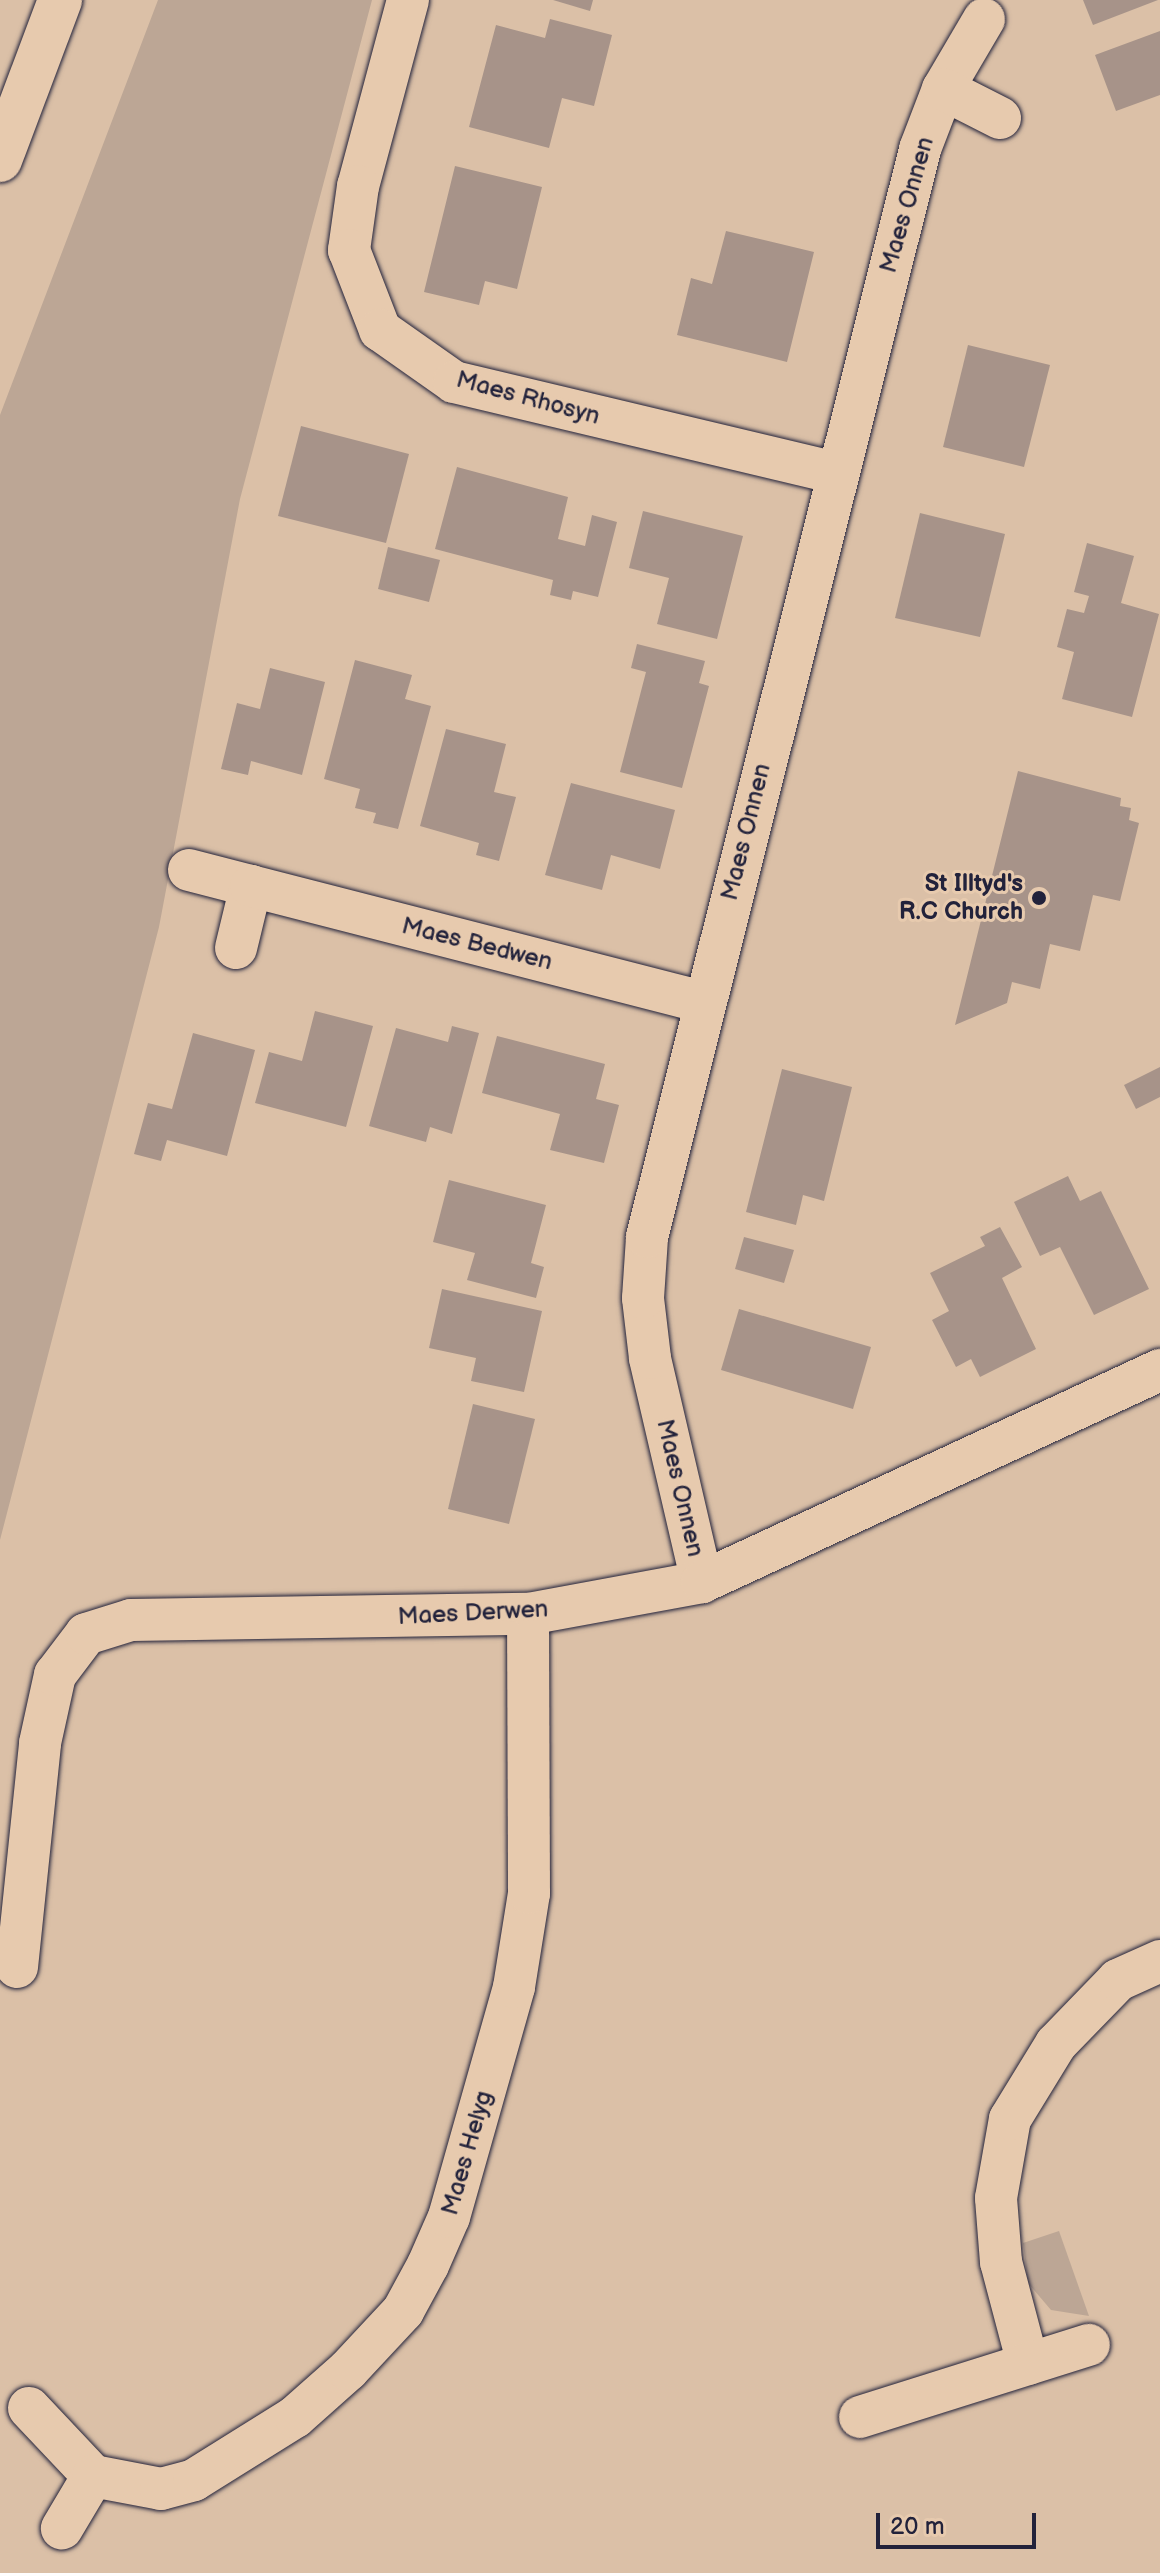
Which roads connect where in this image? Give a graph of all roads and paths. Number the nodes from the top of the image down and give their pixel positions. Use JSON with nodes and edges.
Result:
{"nodes":[{"id":1,"x":60,"y":0,"type":"edge"},
{"id":2,"x":408,"y":0,"type":"edge"},
{"id":3,"x":984,"y":19,"type":"dead end"},
{"id":4,"x":943,"y":89,"type":"junction"},
{"id":5,"x":1000,"y":118,"type":"dead end"},
{"id":6,"x":0,"y":160,"type":"edge"},
{"id":7,"x":836,"y":473,"type":"junction"},
{"id":8,"x":189,"y":870,"type":"dead end"},
{"id":9,"x":251,"y":886,"type":"junction"},
{"id":10,"x":236,"y":948,"type":"dead end"},
{"id":11,"x":704,"y":1002,"type":"junction"},
{"id":12,"x":1160,"y":1370,"type":"edge"},
{"id":13,"x":702,"y":1582,"type":"junction"},
{"id":14,"x":528,"y":1614,"type":"junction"},
{"id":15,"x":1160,"y":1961,"type":"edge"},
{"id":16,"x":17,"y":1967,"type":"dead end"},
{"id":17,"x":1089,"y":2345,"type":"dead end"},
{"id":18,"x":1028,"y":2364,"type":"junction"},
{"id":19,"x":29,"y":2408,"type":"dead end"},
{"id":20,"x":860,"y":2417,"type":"dead end"},
{"id":21,"x":93,"y":2476,"type":"junction"},
{"id":22,"x":62,"y":2528,"type":"dead end"}],
"edges":[{"from":1,"to":6,"type":"main road"},
{"from":2,"to":7,"type":"street","name":"Maes Rhosyn"},
{"from":3,"to":4,"type":"street","name":"Maes Onnen"},
{"from":4,"to":5,"type":"street"},
{"from":4,"to":7,"type":"street","name":"Maes Onnen"},
{"from":7,"to":11,"type":"street","name":"Maes Onnen"},
{"from":8,"to":9,"type":"street","name":"Maes Bedwen"},
{"from":9,"to":10,"type":"street"},
{"from":9,"to":11,"type":"street","name":"Maes Bedwen"},
{"from":11,"to":13,"type":"street","name":"Maes Onnen"},
{"from":12,"to":13,"type":"street","name":"Maes Derwen"},
{"from":13,"to":14,"type":"street","name":"Maes Derwen"},
{"from":14,"to":16,"type":"street","name":"Maes Derwen"},
{"from":14,"to":21,"type":"street","name":"Maes Helyg"},
{"from":15,"to":18,"type":"street"},
{"from":17,"to":18,"type":"street"},
{"from":18,"to":20,"type":"street"},
{"from":19,"to":21,"type":"street"},
{"from":21,"to":22,"type":"street"}]}
